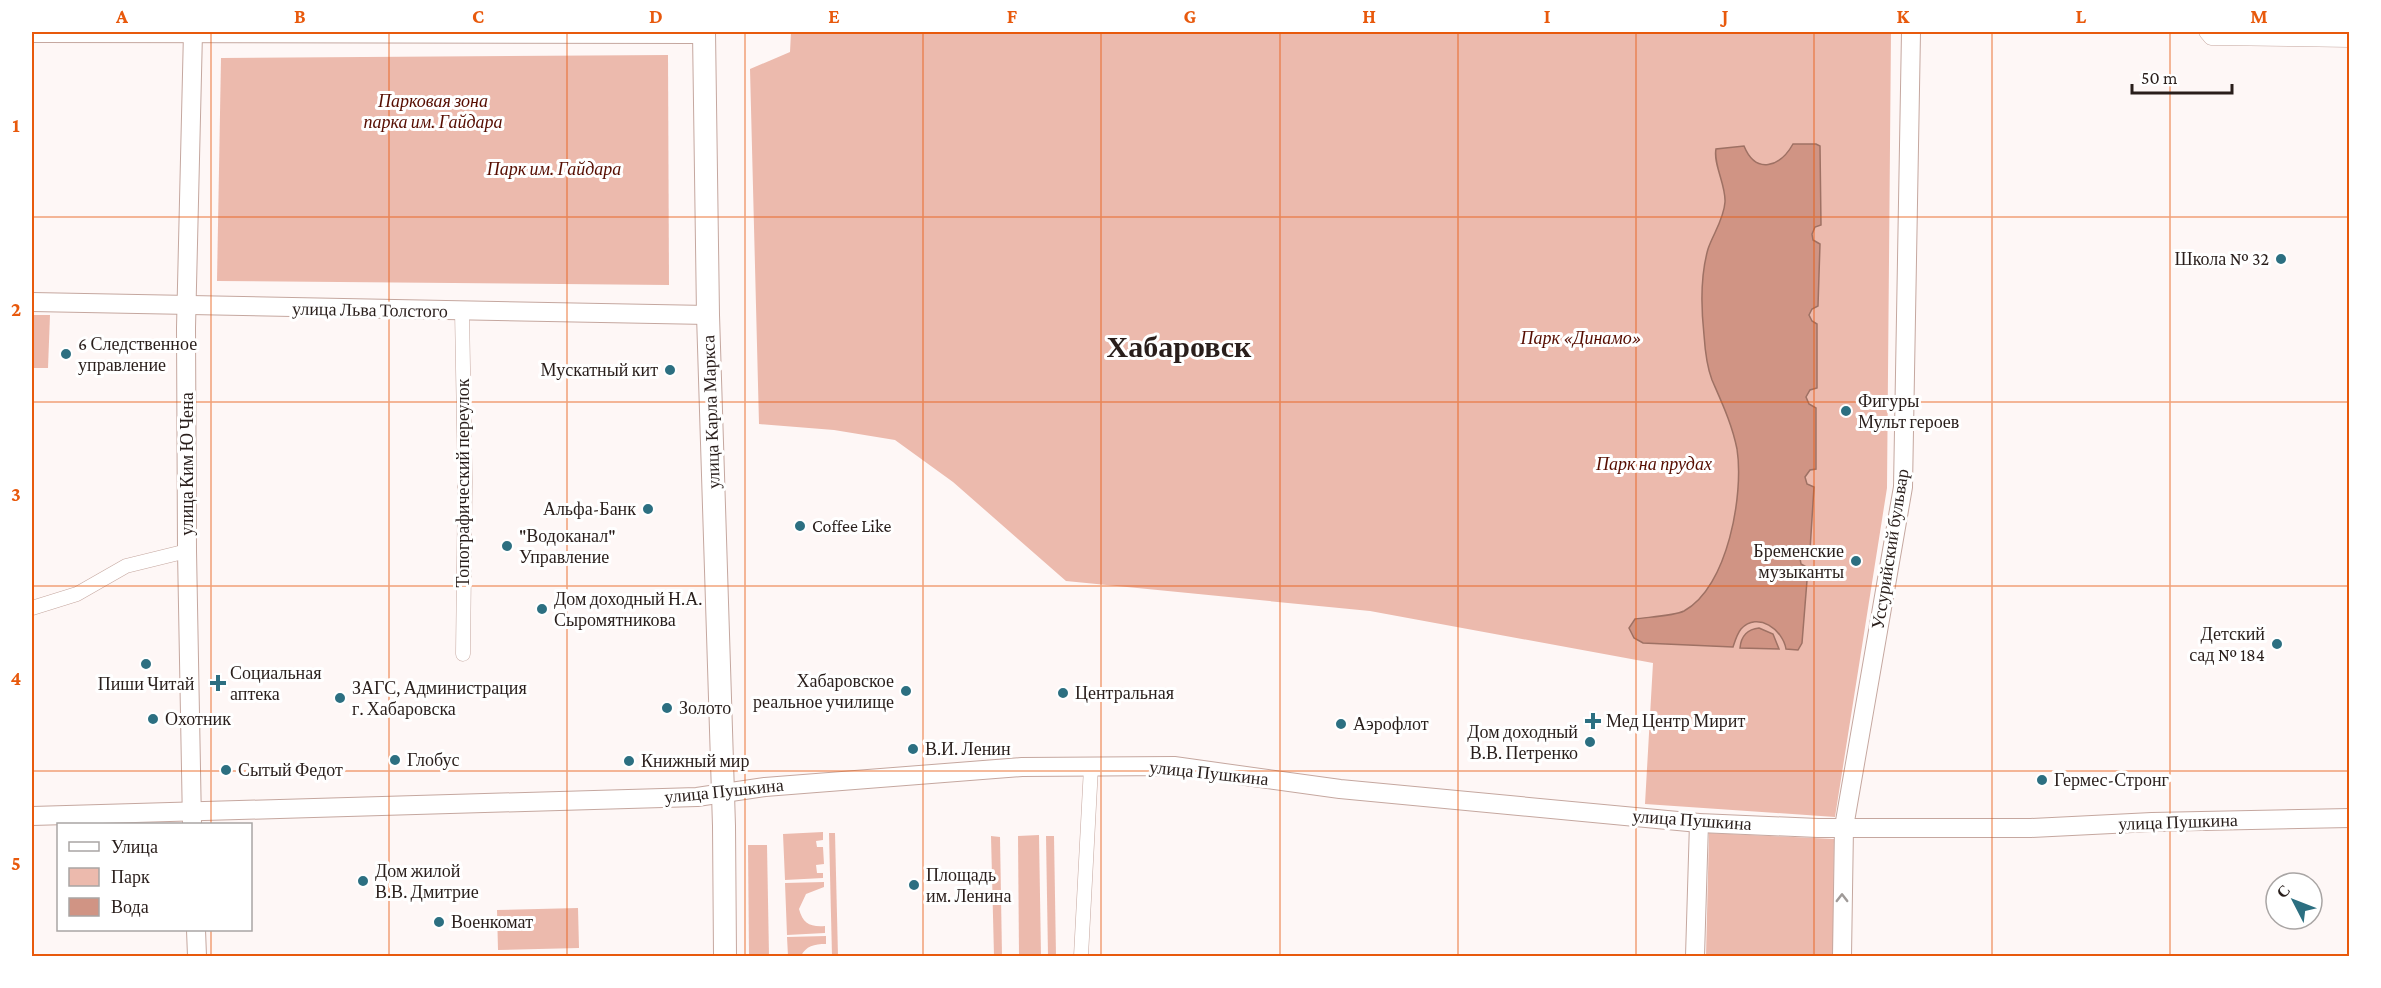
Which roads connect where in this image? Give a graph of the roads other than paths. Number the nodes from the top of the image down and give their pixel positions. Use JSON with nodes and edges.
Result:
{"nodes":[{"id":1,"x":1911,"y":32,"type":"edge"},
{"id":2,"x":2206,"y":32,"type":"edge"},
{"id":3,"x":32,"y":33,"type":"edge"},
{"id":4,"x":193,"y":33,"type":"edge"},
{"id":5,"x":704,"y":33,"type":"edge"},
{"id":6,"x":2349,"y":40,"type":"edge"},
{"id":7,"x":32,"y":302,"type":"edge"},
{"id":8,"x":186,"y":307,"type":"junction"},
{"id":9,"x":462,"y":311,"type":"junction"},
{"id":10,"x":708,"y":315,"type":"junction"},
{"id":11,"x":187,"y":551,"type":"junction"},
{"id":12,"x":32,"y":608,"type":"edge"},
{"id":13,"x":463,"y":654,"type":"dead end"},
{"id":14,"x":1091,"y":767,"type":"junction"},
{"id":15,"x":722,"y":793,"type":"junction"},
{"id":16,"x":32,"y":816,"type":"edge"},
{"id":17,"x":192,"y":817,"type":"edge"},
{"id":18,"x":2349,"y":818,"type":"edge"},
{"id":19,"x":1699,"y":824,"type":"junction"},
{"id":20,"x":1844,"y":827,"type":"junction"},
{"id":21,"x":196,"y":931,"type":"edge"},
{"id":22,"x":197,"y":957,"type":"edge"},
{"id":23,"x":725,"y":957,"type":"edge"},
{"id":24,"x":1081,"y":957,"type":"edge"},
{"id":25,"x":1695,"y":957,"type":"edge"},
{"id":26,"x":1842,"y":957,"type":"edge"}],
"edges":[{"from":1,"to":20,"type":"street","name":"Уссурийский бульвар"},
{"from":2,"to":6,"type":"street"},
{"from":3,"to":4,"type":"street"},
{"from":4,"to":5,"type":"street"},
{"from":4,"to":8,"type":"street","name":"улица Ким Ю Чена"},
{"from":5,"to":10,"type":"main road","name":"улица Карла Маркса"},
{"from":7,"to":8,"type":"street","name":"улица Льва Толстого"},
{"from":8,"to":9,"type":"street","name":"улица Льва Толстого"},
{"from":8,"to":11,"type":"street","name":"улица Ким Ю Чена"},
{"from":9,"to":10,"type":"street","name":"улица Льва Толстого"},
{"from":9,"to":13,"type":"street","name":"Топографический переулок"},
{"from":10,"to":15,"type":"main road","name":"улица Карла Маркса"},
{"from":11,"to":12,"type":"street"},
{"from":11,"to":17,"type":"street","name":"улица Ким Ю Чена"},
{"from":14,"to":15,"type":"street","name":"улица Пушкина"},
{"from":14,"to":19,"type":"street","name":"улица Пушкина"},
{"from":14,"to":24,"type":"street"},
{"from":15,"to":17,"type":"street","name":"улица Пушкина"},
{"from":15,"to":23,"type":"main road","name":"улица Карла Маркса"},
{"from":16,"to":17,"type":"street","name":"улица Пушкина"},
{"from":18,"to":20,"type":"street","name":"улица Пушкина"},
{"from":19,"to":20,"type":"street","name":"улица Пушкина"},
{"from":19,"to":25,"type":"street"},
{"from":26,"to":20,"type":"street","name":"Уссурийский бульвар","one_way":true},
{"from":21,"to":22,"type":"street"}]}
